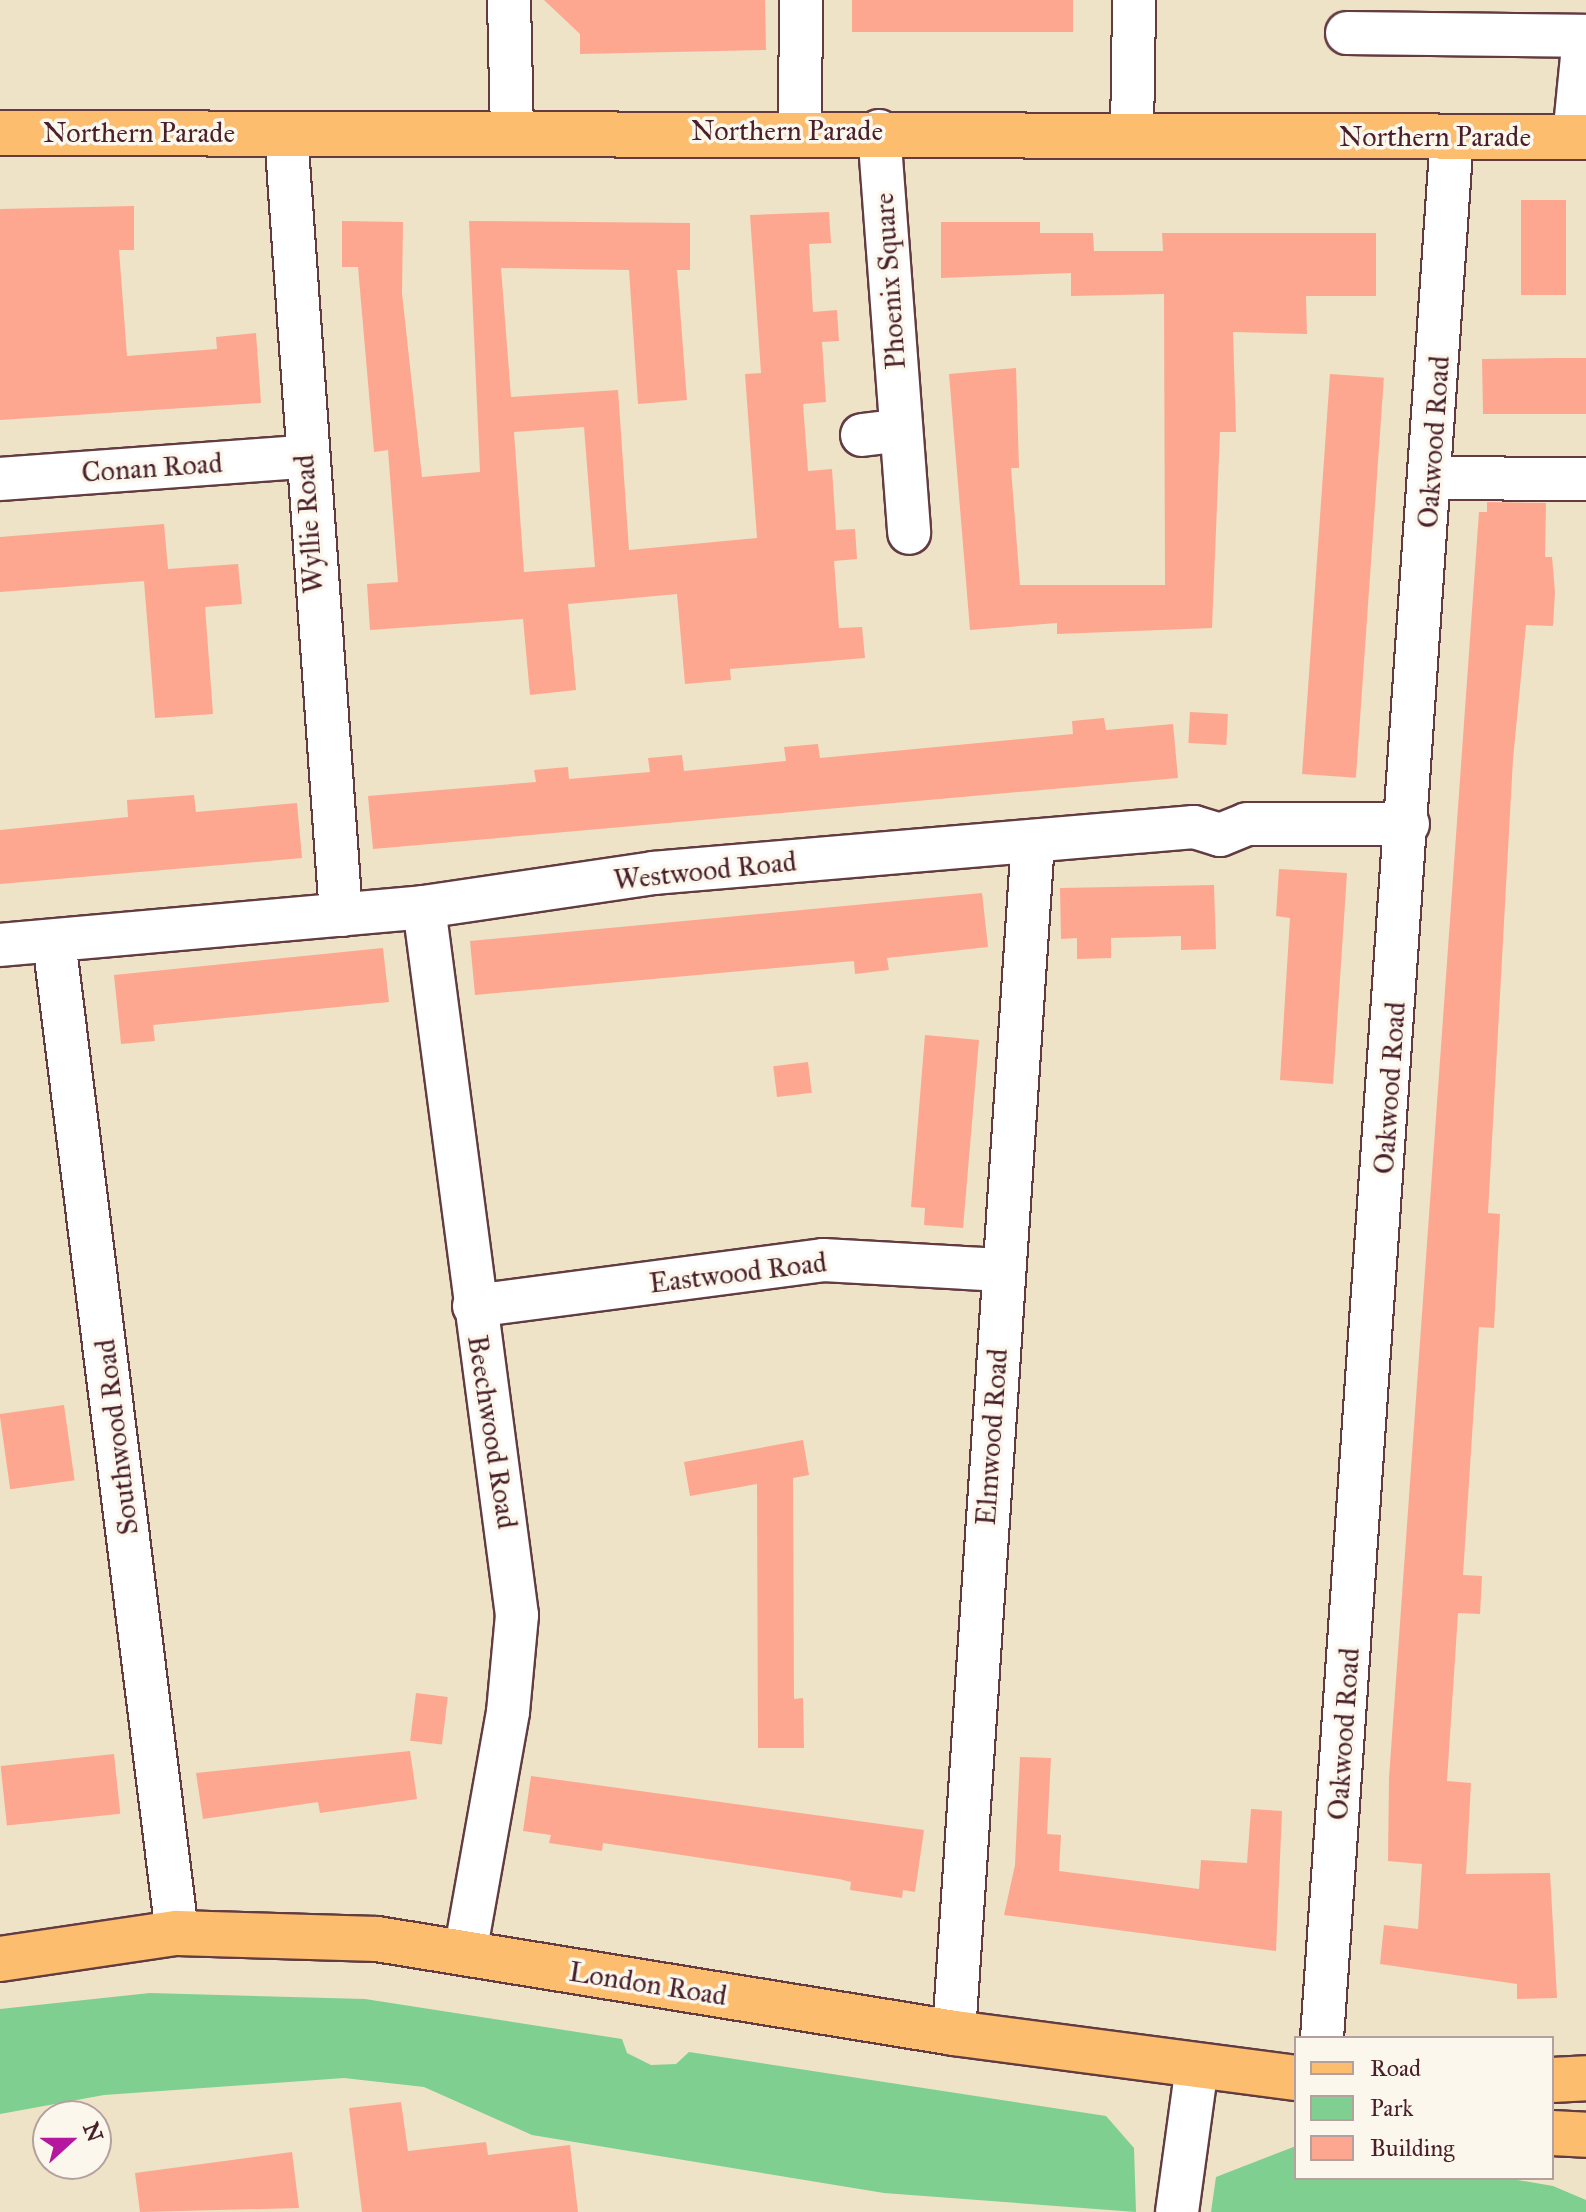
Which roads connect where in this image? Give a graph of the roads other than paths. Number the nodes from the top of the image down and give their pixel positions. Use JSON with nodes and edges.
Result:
{"nodes":[{"id":1,"x":509,"y":0,"type":"edge"},
{"id":2,"x":801,"y":0,"type":"edge"},
{"id":3,"x":1134,"y":0,"type":"edge"},
{"id":4,"x":1347,"y":33,"type":"dead end"},
{"id":5,"x":1585,"y":36,"type":"edge"},
{"id":6,"x":512,"y":131,"type":"junction"},
{"id":7,"x":800,"y":131,"type":"junction"},
{"id":8,"x":879,"y":131,"type":"junction"},
{"id":9,"x":0,"y":133,"type":"edge"},
{"id":10,"x":286,"y":134,"type":"junction"},
{"id":11,"x":1132,"y":134,"type":"junction"},
{"id":12,"x":1580,"y":137,"type":"edge"},
{"id":13,"x":1452,"y":138,"type":"junction"},
{"id":14,"x":303,"y":457,"type":"junction"},
{"id":15,"x":1431,"y":478,"type":"junction"},
{"id":16,"x":0,"y":479,"type":"edge"},
{"id":17,"x":1586,"y":479,"type":"edge"},
{"id":18,"x":909,"y":533,"type":"dead end"},
{"id":19,"x":1408,"y":824,"type":"junction"},
{"id":20,"x":1033,"y":842,"type":"junction"},
{"id":21,"x":424,"y":907,"type":"junction"},
{"id":22,"x":341,"y":915,"type":"junction"},
{"id":23,"x":54,"y":941,"type":"junction"},
{"id":24,"x":0,"y":945,"type":"edge"},
{"id":25,"x":1003,"y":1270,"type":"junction"},
{"id":26,"x":474,"y":1306,"type":"junction"},
{"id":27,"x":177,"y":1933,"type":"junction"},
{"id":28,"x":465,"y":1954,"type":"junction"},
{"id":29,"x":0,"y":1959,"type":"edge"},
{"id":30,"x":954,"y":2033,"type":"junction"},
{"id":31,"x":1322,"y":2036,"type":"edge"},
{"id":32,"x":1197,"y":2066,"type":"junction"},
{"id":33,"x":1294,"y":2078,"type":"edge"},
{"id":34,"x":1586,"y":2078,"type":"edge"},
{"id":35,"x":1554,"y":2080,"type":"edge"},
{"id":36,"x":1554,"y":2133,"type":"edge"},
{"id":37,"x":1586,"y":2135,"type":"edge"},
{"id":38,"x":1177,"y":2212,"type":"edge"}],
"edges":[{"from":1,"to":6,"type":"street"},
{"from":2,"to":7,"type":"street"},
{"from":3,"to":11,"type":"street"},
{"from":4,"to":5,"type":"street","name":"Northern Parade"},
{"from":5,"to":12,"type":"street","name":"Northern Parade"},
{"from":6,"to":7,"type":"main road","name":"Northern Parade"},
{"from":6,"to":10,"type":"main road","name":"Northern Parade"},
{"from":7,"to":8,"type":"main road","name":"Northern Parade"},
{"from":8,"to":11,"type":"main road","name":"Northern Parade"},
{"from":8,"to":18,"type":"street","name":"Phoenix Square"},
{"from":9,"to":10,"type":"main road","name":"Northern Parade"},
{"from":10,"to":14,"type":"street","name":"Wyllie Road"},
{"from":11,"to":13,"type":"main road","name":"Northern Parade"},
{"from":12,"to":13,"type":"main road","name":"Northern Parade"},
{"from":13,"to":15,"type":"street","name":"Oakwood Road"},
{"from":14,"to":16,"type":"street","name":"Conan Road"},
{"from":14,"to":22,"type":"street","name":"Wyllie Road"},
{"from":15,"to":17,"type":"street"},
{"from":15,"to":19,"type":"street","name":"Oakwood Road"},
{"from":19,"to":20,"type":"street","name":"Westwood Road"},
{"from":19,"to":31,"type":"street","name":"Oakwood Road"},
{"from":20,"to":21,"type":"street","name":"Westwood Road"},
{"from":20,"to":25,"type":"street","name":"Elmwood Road"},
{"from":21,"to":22,"type":"street","name":"Westwood Road"},
{"from":21,"to":26,"type":"street","name":"Beechwood Road"},
{"from":22,"to":23,"type":"street","name":"Westwood Road"},
{"from":23,"to":24,"type":"street","name":"Westwood Road"},
{"from":23,"to":27,"type":"street","name":"Southwood Road"},
{"from":25,"to":26,"type":"street","name":"Eastwood Road"},
{"from":25,"to":30,"type":"street","name":"Elmwood Road"},
{"from":26,"to":28,"type":"street","name":"Beechwood Road"},
{"from":27,"to":28,"type":"main road","name":"London Road"},
{"from":27,"to":29,"type":"main road","name":"London Road"},
{"from":28,"to":30,"type":"main road","name":"London Road"},
{"from":30,"to":32,"type":"main road","name":"London Road"},
{"from":32,"to":33,"type":"main road","name":"London Road"},
{"from":32,"to":38,"type":"street"},
{"from":34,"to":35,"type":"main road"},
{"from":36,"to":37,"type":"main road"}]}
